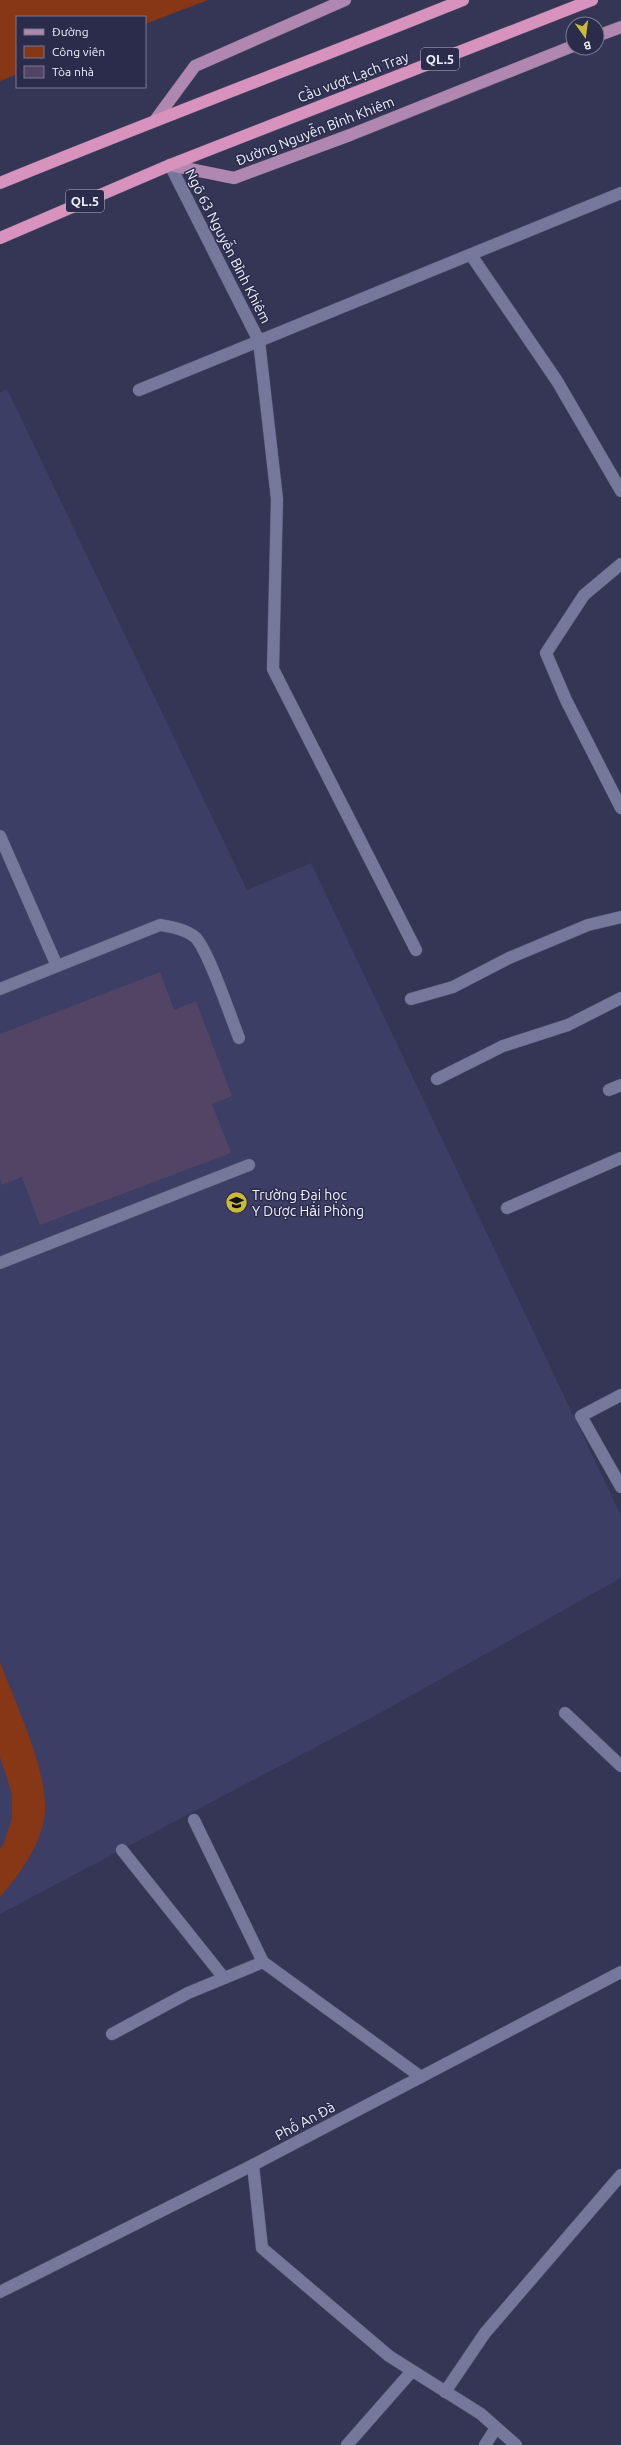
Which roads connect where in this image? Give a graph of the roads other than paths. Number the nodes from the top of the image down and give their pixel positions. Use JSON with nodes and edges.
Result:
{"nodes":[{"id":1,"x":345,"y":0,"type":"edge"},
{"id":2,"x":463,"y":0,"type":"edge"},
{"id":3,"x":592,"y":0,"type":"edge"},
{"id":4,"x":621,"y":27,"type":"edge"},
{"id":5,"x":605,"y":33,"type":"edge"},
{"id":6,"x":565,"y":49,"type":"edge"},
{"id":7,"x":156,"y":119,"type":"junction"},
{"id":8,"x":170,"y":165,"type":"junction"},
{"id":9,"x":0,"y":183,"type":"edge"},
{"id":10,"x":621,"y":193,"type":"edge"},
{"id":11,"x":0,"y":238,"type":"edge"},
{"id":12,"x":471,"y":254,"type":"junction"},
{"id":13,"x":259,"y":341,"type":"junction"},
{"id":14,"x":139,"y":390,"type":"dead end"},
{"id":15,"x":621,"y":491,"type":"edge"},
{"id":16,"x":621,"y":564,"type":"edge"},
{"id":17,"x":621,"y":808,"type":"edge"},
{"id":18,"x":0,"y":836,"type":"edge"},
{"id":19,"x":621,"y":917,"type":"edge"},
{"id":20,"x":416,"y":950,"type":"dead end"},
{"id":21,"x":57,"y":966,"type":"junction"},
{"id":22,"x":0,"y":989,"type":"edge"},
{"id":23,"x":621,"y":998,"type":"edge"},
{"id":24,"x":411,"y":999,"type":"dead end"},
{"id":25,"x":239,"y":1038,"type":"dead end"},
{"id":26,"x":437,"y":1080,"type":"dead end"},
{"id":27,"x":621,"y":1085,"type":"edge"},
{"id":28,"x":609,"y":1090,"type":"dead end"},
{"id":29,"x":621,"y":1158,"type":"edge"},
{"id":30,"x":249,"y":1165,"type":"dead end"},
{"id":31,"x":507,"y":1208,"type":"dead end"},
{"id":32,"x":0,"y":1263,"type":"edge"},
{"id":33,"x":621,"y":1395,"type":"edge"},
{"id":34,"x":621,"y":1487,"type":"edge"},
{"id":35,"x":565,"y":1713,"type":"dead end"},
{"id":36,"x":621,"y":1766,"type":"edge"},
{"id":37,"x":194,"y":1820,"type":"dead end"},
{"id":38,"x":122,"y":1850,"type":"dead end"},
{"id":39,"x":263,"y":1962,"type":"junction"},
{"id":40,"x":621,"y":1972,"type":"edge"},
{"id":41,"x":224,"y":1978,"type":"junction"},
{"id":42,"x":112,"y":2034,"type":"dead end"},
{"id":43,"x":421,"y":2077,"type":"junction"},
{"id":44,"x":252,"y":2165,"type":"junction"},
{"id":45,"x":621,"y":2175,"type":"edge"},
{"id":46,"x":0,"y":2292,"type":"edge"},
{"id":47,"x":412,"y":2371,"type":"junction"},
{"id":48,"x":445,"y":2392,"type":"junction"},
{"id":49,"x":496,"y":2428,"type":"junction"},
{"id":50,"x":347,"y":2445,"type":"edge"},
{"id":51,"x":485,"y":2445,"type":"edge"},
{"id":52,"x":516,"y":2445,"type":"edge"}],
"edges":[{"from":1,"to":7,"type":"main road"},
{"from":2,"to":7,"type":"highway","name":"Cầu vượt Lạch Tray"},
{"from":3,"to":8,"type":"highway","name":"Cầu vượt Lạch Tray","number":"QL.5"},
{"from":4,"to":5,"type":"main road"},
{"from":6,"to":8,"type":"main road","name":"Đường Nguyễn Bỉnh Khiêm"},
{"from":7,"to":9,"type":"highway"},
{"from":8,"to":11,"type":"highway","number":"QL.5"},
{"from":8,"to":13,"type":"street","name":"Ngõ 63 Nguyễn Bỉnh Khiêm"},
{"from":10,"to":12,"type":"street"},
{"from":12,"to":13,"type":"street"},
{"from":12,"to":15,"type":"street"},
{"from":13,"to":14,"type":"street"},
{"from":13,"to":20,"type":"street","name":"Ngõ 63 Nguyễn Bỉnh Khiêm"},
{"from":16,"to":17,"type":"street"},
{"from":18,"to":21,"type":"street"},
{"from":19,"to":24,"type":"street"},
{"from":21,"to":22,"type":"street"},
{"from":21,"to":25,"type":"street"},
{"from":23,"to":26,"type":"street"},
{"from":27,"to":28,"type":"street"},
{"from":29,"to":31,"type":"street"},
{"from":30,"to":32,"type":"street"},
{"from":33,"to":34,"type":"street"},
{"from":35,"to":36,"type":"street"},
{"from":37,"to":39,"type":"street"},
{"from":38,"to":41,"type":"street"},
{"from":39,"to":41,"type":"street"},
{"from":39,"to":43,"type":"street"},
{"from":40,"to":43,"type":"street","name":"Phố An Đà"},
{"from":41,"to":42,"type":"street"},
{"from":43,"to":44,"type":"street","name":"Phố An Đà"},
{"from":44,"to":46,"type":"street","name":"Phố An Đà"},
{"from":44,"to":47,"type":"street"},
{"from":45,"to":48,"type":"street"},
{"from":47,"to":48,"type":"street"},
{"from":47,"to":50,"type":"street"},
{"from":48,"to":49,"type":"street"},
{"from":49,"to":51,"type":"street"},
{"from":49,"to":52,"type":"street"}]}
